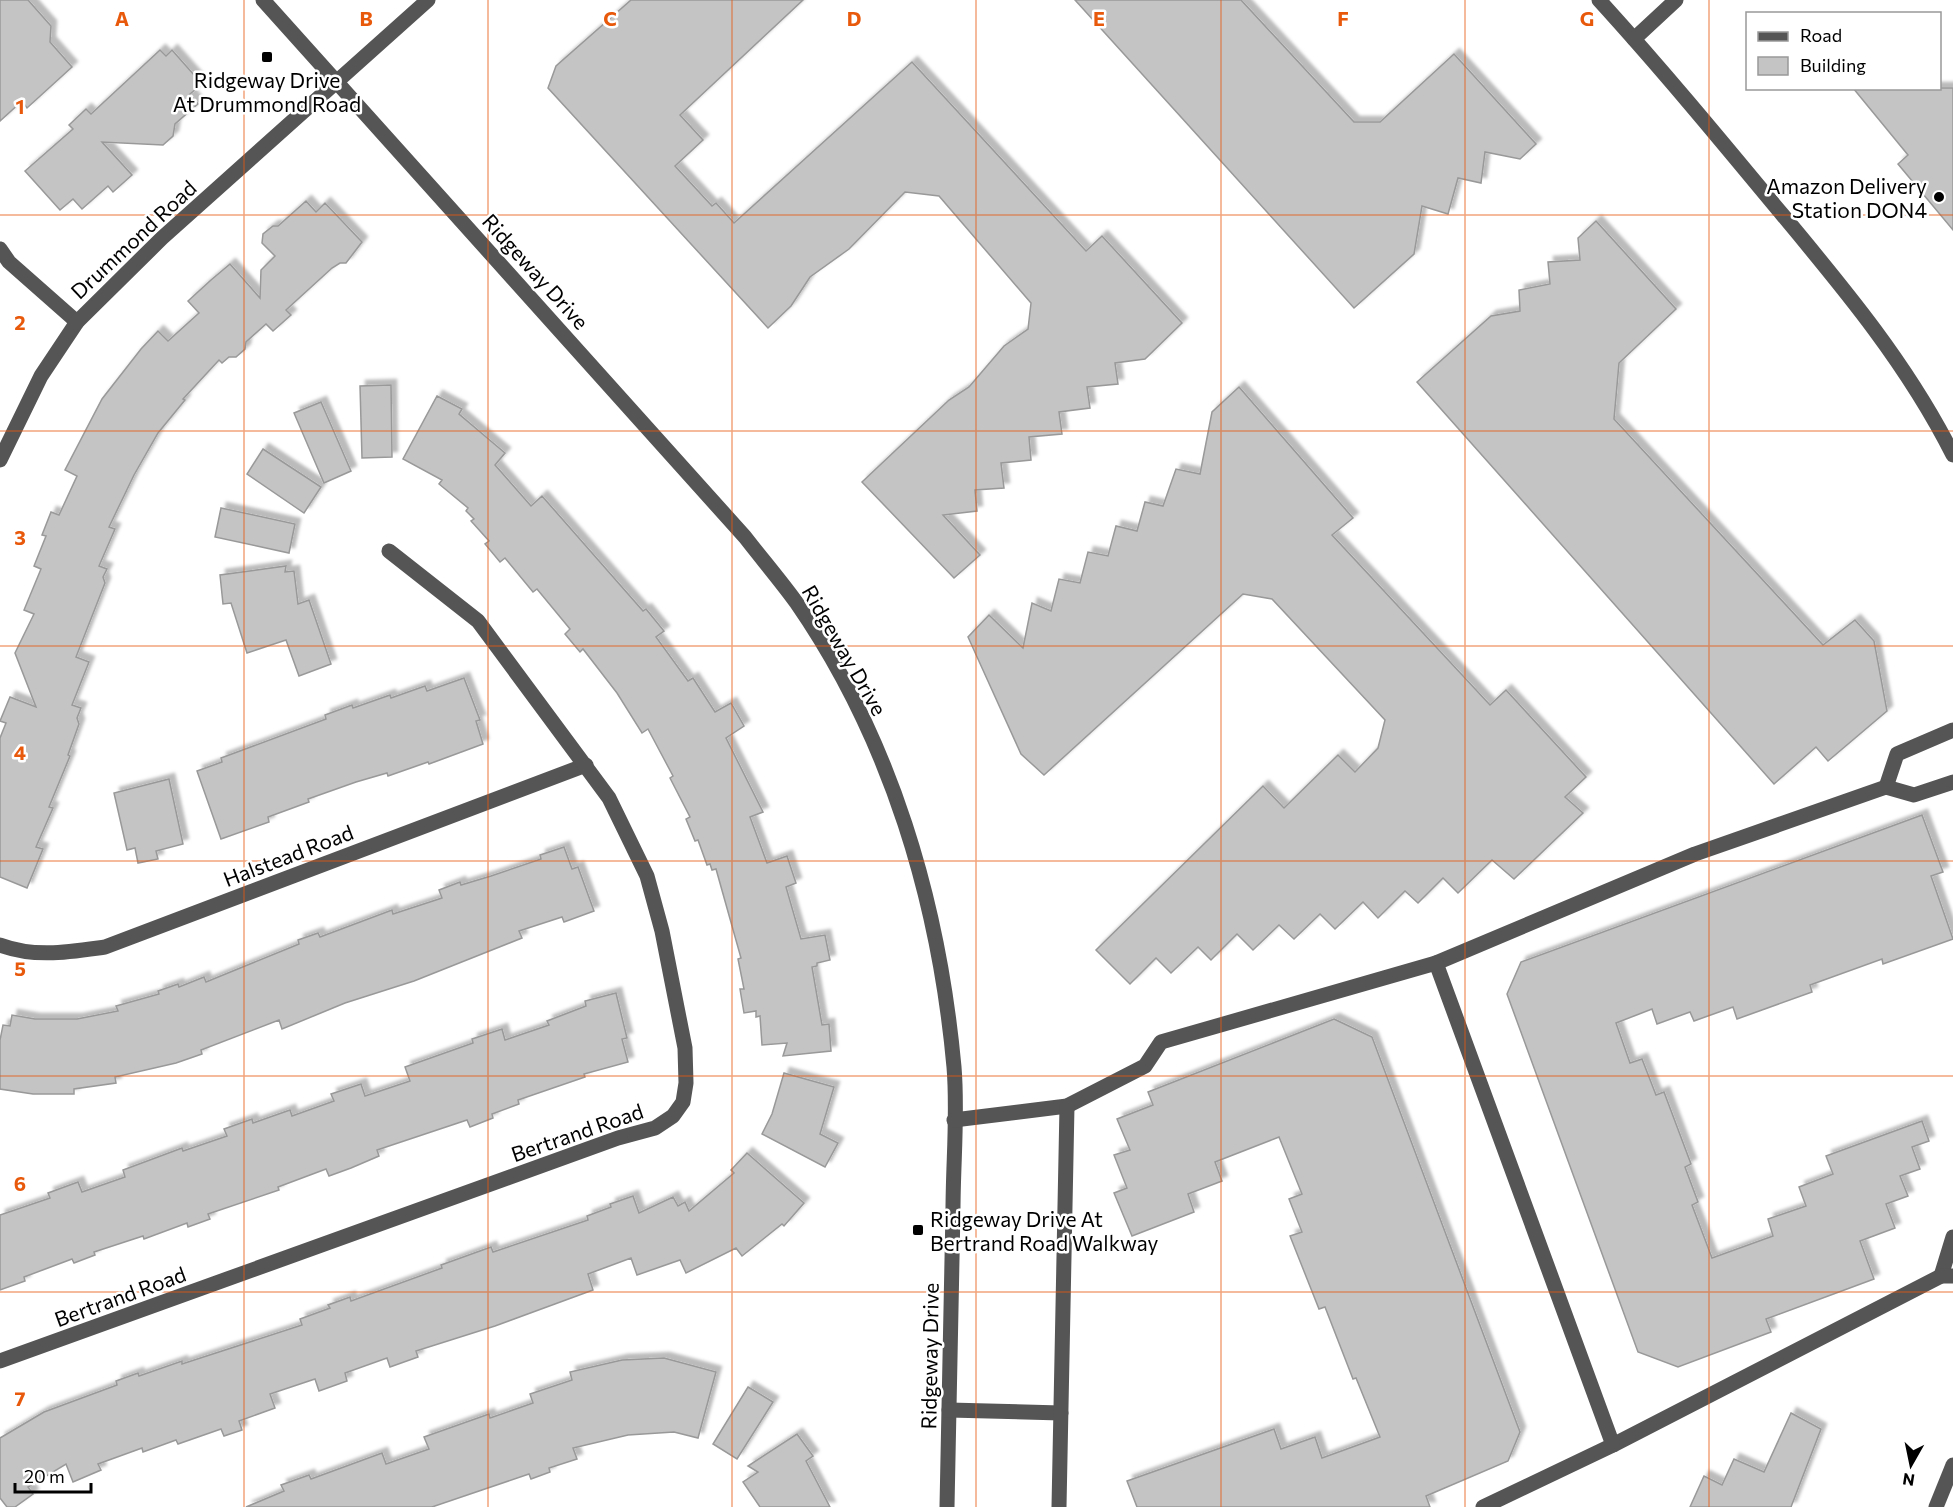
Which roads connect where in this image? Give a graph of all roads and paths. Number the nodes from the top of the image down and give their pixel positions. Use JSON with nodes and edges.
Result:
{"nodes":[{"id":1,"x":263,"y":0,"type":"edge"},
{"id":2,"x":428,"y":0,"type":"edge"},
{"id":3,"x":1599,"y":0,"type":"edge"},
{"id":4,"x":1676,"y":0,"type":"edge"},
{"id":5,"x":1634,"y":39,"type":"junction"},
{"id":6,"x":336,"y":82,"type":"junction"},
{"id":7,"x":0,"y":249,"type":"edge"},
{"id":8,"x":77,"y":322,"type":"junction"},
{"id":9,"x":1953,"y":454,"type":"edge"},
{"id":10,"x":0,"y":460,"type":"edge"},
{"id":11,"x":388,"y":551,"type":"dead end"},
{"id":12,"x":1953,"y":730,"type":"edge"},
{"id":13,"x":586,"y":765,"type":"junction"},
{"id":14,"x":1953,"y":782,"type":"edge"},
{"id":15,"x":1886,"y":787,"type":"junction"},
{"id":16,"x":0,"y":945,"type":"edge"},
{"id":17,"x":1436,"y":963,"type":"junction"},
{"id":18,"x":1066,"y":1106,"type":"junction"},
{"id":19,"x":954,"y":1120,"type":"junction"},
{"id":20,"x":1953,"y":1237,"type":"edge"},
{"id":21,"x":1947,"y":1276,"type":"edge"},
{"id":22,"x":0,"y":1361,"type":"edge"},
{"id":23,"x":949,"y":1410,"type":"junction"},
{"id":24,"x":1061,"y":1413,"type":"junction"},
{"id":25,"x":1612,"y":1445,"type":"junction"},
{"id":26,"x":1953,"y":1465,"type":"edge"},
{"id":27,"x":947,"y":1507,"type":"edge"},
{"id":28,"x":1059,"y":1507,"type":"edge"},
{"id":29,"x":1483,"y":1507,"type":"edge"},
{"id":30,"x":1936,"y":1507,"type":"edge"}],
"edges":[{"from":1,"to":6,"type":"street","name":"Ridgeway Drive"},
{"from":2,"to":6,"type":"street","name":"Drummond Road"},
{"from":3,"to":5,"type":"street"},
{"from":4,"to":5,"type":"street"},
{"from":5,"to":9,"type":"street"},
{"from":6,"to":8,"type":"street","name":"Drummond Road"},
{"from":6,"to":19,"type":"street","name":"Ridgeway Drive"},
{"from":7,"to":8,"type":"street"},
{"from":8,"to":10,"type":"street","name":"Drummond Road"},
{"from":11,"to":13,"type":"street","name":"Bertrand Road"},
{"from":12,"to":15,"type":"street"},
{"from":13,"to":16,"type":"street","name":"Halstead Road"},
{"from":13,"to":22,"type":"street","name":"Bertrand Road"},
{"from":14,"to":15,"type":"street"},
{"from":15,"to":17,"type":"street"},
{"from":17,"to":18,"type":"street"},
{"from":17,"to":25,"type":"street"},
{"from":18,"to":19,"type":"street"},
{"from":18,"to":24,"type":"street"},
{"from":19,"to":23,"type":"street","name":"Ridgeway Drive"},
{"from":20,"to":21,"type":"street"},
{"from":21,"to":25,"type":"street"},
{"from":23,"to":24,"type":"street"},
{"from":23,"to":27,"type":"street","name":"Ridgeway Drive"},
{"from":24,"to":28,"type":"street"},
{"from":25,"to":29,"type":"street"},
{"from":26,"to":30,"type":"street"}]}
